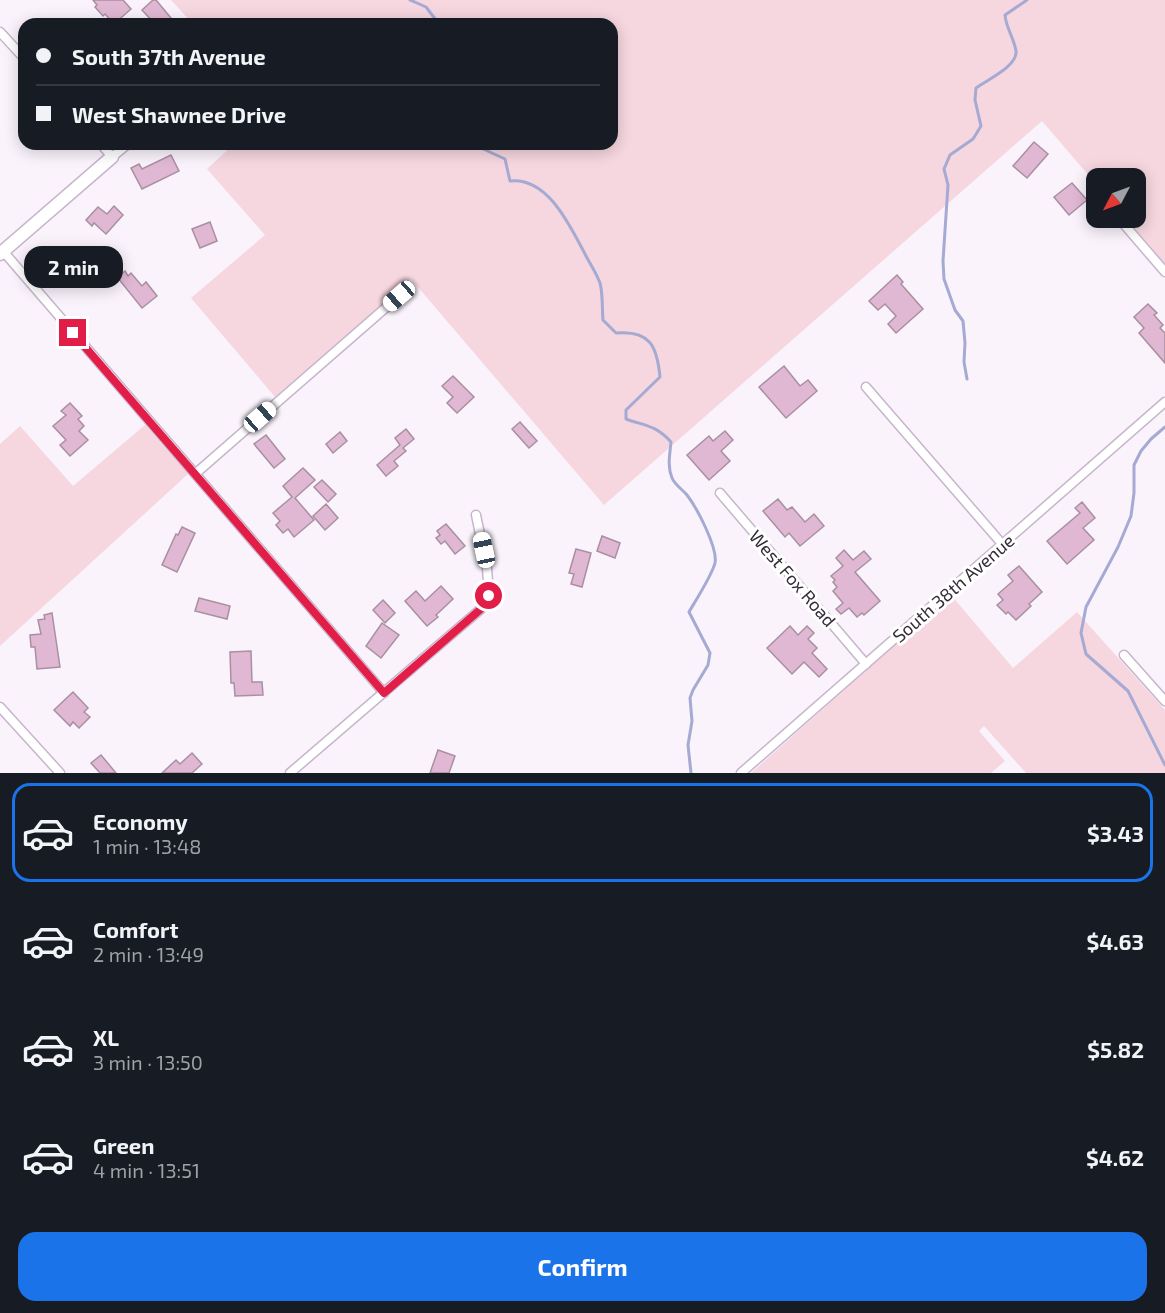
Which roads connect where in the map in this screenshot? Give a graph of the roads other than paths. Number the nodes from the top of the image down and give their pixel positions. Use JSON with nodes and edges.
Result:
{"nodes":[{"id":1,"x":0,"y":32,"type":"edge"},
{"id":2,"x":18,"y":52,"type":"edge"},
{"id":3,"x":106,"y":150,"type":"edge"},
{"id":4,"x":121,"y":150,"type":"edge"},
{"id":5,"x":112,"y":157,"type":"junction"},
{"id":6,"x":1127,"y":228,"type":"edge"},
{"id":7,"x":1,"y":252,"type":"edge"},
{"id":8,"x":1165,"y":272,"type":"edge"},
{"id":9,"x":406,"y":290,"type":"dead end"},
{"id":10,"x":866,"y":387,"type":"dead end"},
{"id":11,"x":1165,"y":402,"type":"edge"},
{"id":12,"x":195,"y":474,"type":"junction"},
{"id":13,"x":720,"y":493,"type":"dead end"},
{"id":14,"x":476,"y":515,"type":"dead end"},
{"id":15,"x":1003,"y":545,"type":"junction"},
{"id":16,"x":1124,"y":655,"type":"dead end"},
{"id":17,"x":866,"y":664,"type":"junction"},
{"id":18,"x":384,"y":693,"type":"junction"},
{"id":19,"x":1165,"y":701,"type":"edge"},
{"id":20,"x":0,"y":707,"type":"edge"},
{"id":21,"x":60,"y":773,"type":"edge"},
{"id":22,"x":290,"y":773,"type":"edge"},
{"id":23,"x":741,"y":773,"type":"edge"}],
"edges":[{"from":1,"to":2,"type":"street"},
{"from":3,"to":5,"type":"street"},
{"from":4,"to":5,"type":"street"},
{"from":5,"to":7,"type":"street"},
{"from":6,"to":8,"type":"street"},
{"from":7,"to":12,"type":"street"},
{"from":9,"to":12,"type":"street"},
{"from":10,"to":15,"type":"street"},
{"from":11,"to":15,"type":"street","name":"South 38th Avenue"},
{"from":12,"to":18,"type":"street"},
{"from":13,"to":17,"type":"street","name":"West Fox Road"},
{"from":14,"to":18,"type":"street"},
{"from":15,"to":17,"type":"street","name":"South 38th Avenue"},
{"from":16,"to":19,"type":"street"},
{"from":17,"to":23,"type":"street","name":"South 38th Avenue"},
{"from":18,"to":22,"type":"street"},
{"from":20,"to":21,"type":"street"}]}
